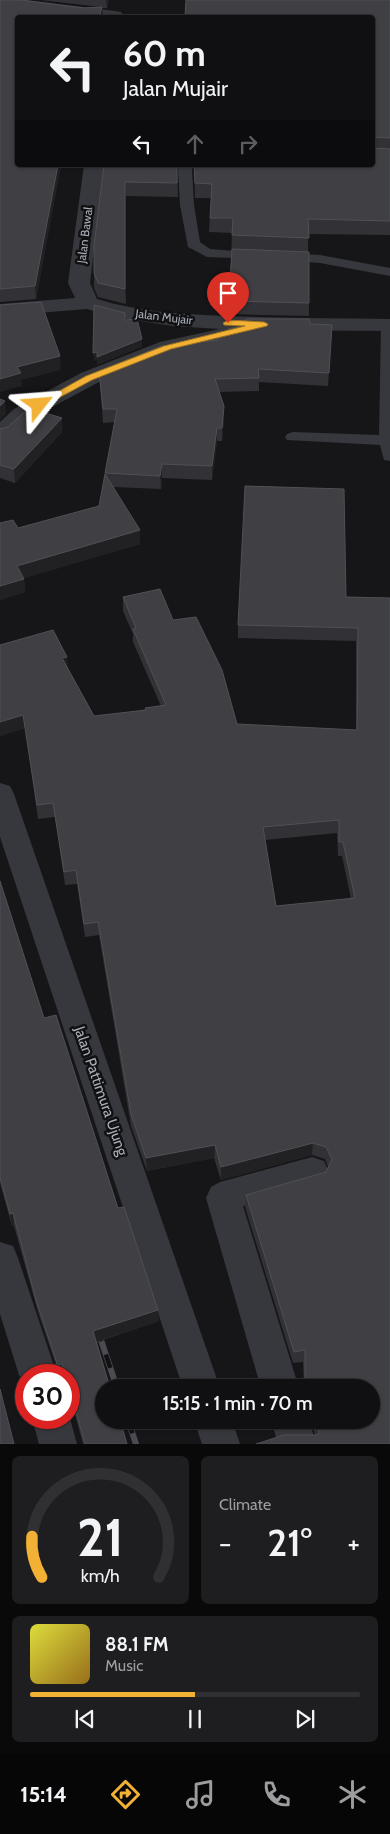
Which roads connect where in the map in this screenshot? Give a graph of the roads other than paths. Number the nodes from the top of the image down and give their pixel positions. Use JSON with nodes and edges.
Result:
{"nodes":[{"id":1,"x":0,"y":2,"type":"edge"},
{"id":2,"x":116,"y":11,"type":"edge"},
{"id":3,"x":94,"y":167,"type":"edge"},
{"id":4,"x":186,"y":167,"type":"edge"},
{"id":5,"x":390,"y":272,"type":"edge"},
{"id":6,"x":88,"y":303,"type":"junction"},
{"id":7,"x":0,"y":310,"type":"edge"},
{"id":8,"x":264,"y":324,"type":"junction"},
{"id":9,"x":389,"y":325,"type":"edge"},
{"id":10,"x":0,"y":434,"type":"edge"},
{"id":11,"x":293,"y":438,"type":"dead end"},
{"id":12,"x":387,"y":440,"type":"junction"},
{"id":13,"x":390,"y":456,"type":"edge"},
{"id":14,"x":0,"y":794,"type":"edge"},
{"id":15,"x":312,"y":1172,"type":"dead end"},
{"id":16,"x":0,"y":1258,"type":"edge"},
{"id":17,"x":34,"y":1364,"type":"edge"},
{"id":18,"x":199,"y":1379,"type":"edge"},
{"id":19,"x":277,"y":1379,"type":"edge"},
{"id":20,"x":54,"y":1429,"type":"edge"},
{"id":21,"x":216,"y":1429,"type":"edge"},
{"id":22,"x":293,"y":1429,"type":"edge"},
{"id":23,"x":58,"y":1444,"type":"edge"},
{"id":24,"x":221,"y":1444,"type":"edge"},
{"id":25,"x":297,"y":1444,"type":"edge"}],
"edges":[{"from":1,"to":2,"type":"street"},
{"from":3,"to":6,"type":"street","name":"Jalan Bawal"},
{"from":4,"to":5,"type":"lane"},
{"from":6,"to":7,"type":"street","name":"Jalan Mujair"},
{"from":6,"to":8,"type":"street","name":"Jalan Mujair"},
{"from":8,"to":9,"type":"street","name":"Jalan Mujair"},
{"from":8,"to":10,"type":"street"},
{"from":9,"to":12,"type":"lane"},
{"from":11,"to":12,"type":"lane"},
{"from":12,"to":13,"type":"lane"},
{"from":14,"to":18,"type":"street","name":"Jalan Pattimura Ujung"},
{"from":15,"to":19,"type":"street"},
{"from":16,"to":17,"type":"street"},
{"from":20,"to":23,"type":"street"},
{"from":21,"to":24,"type":"street"},
{"from":22,"to":25,"type":"street"}]}
